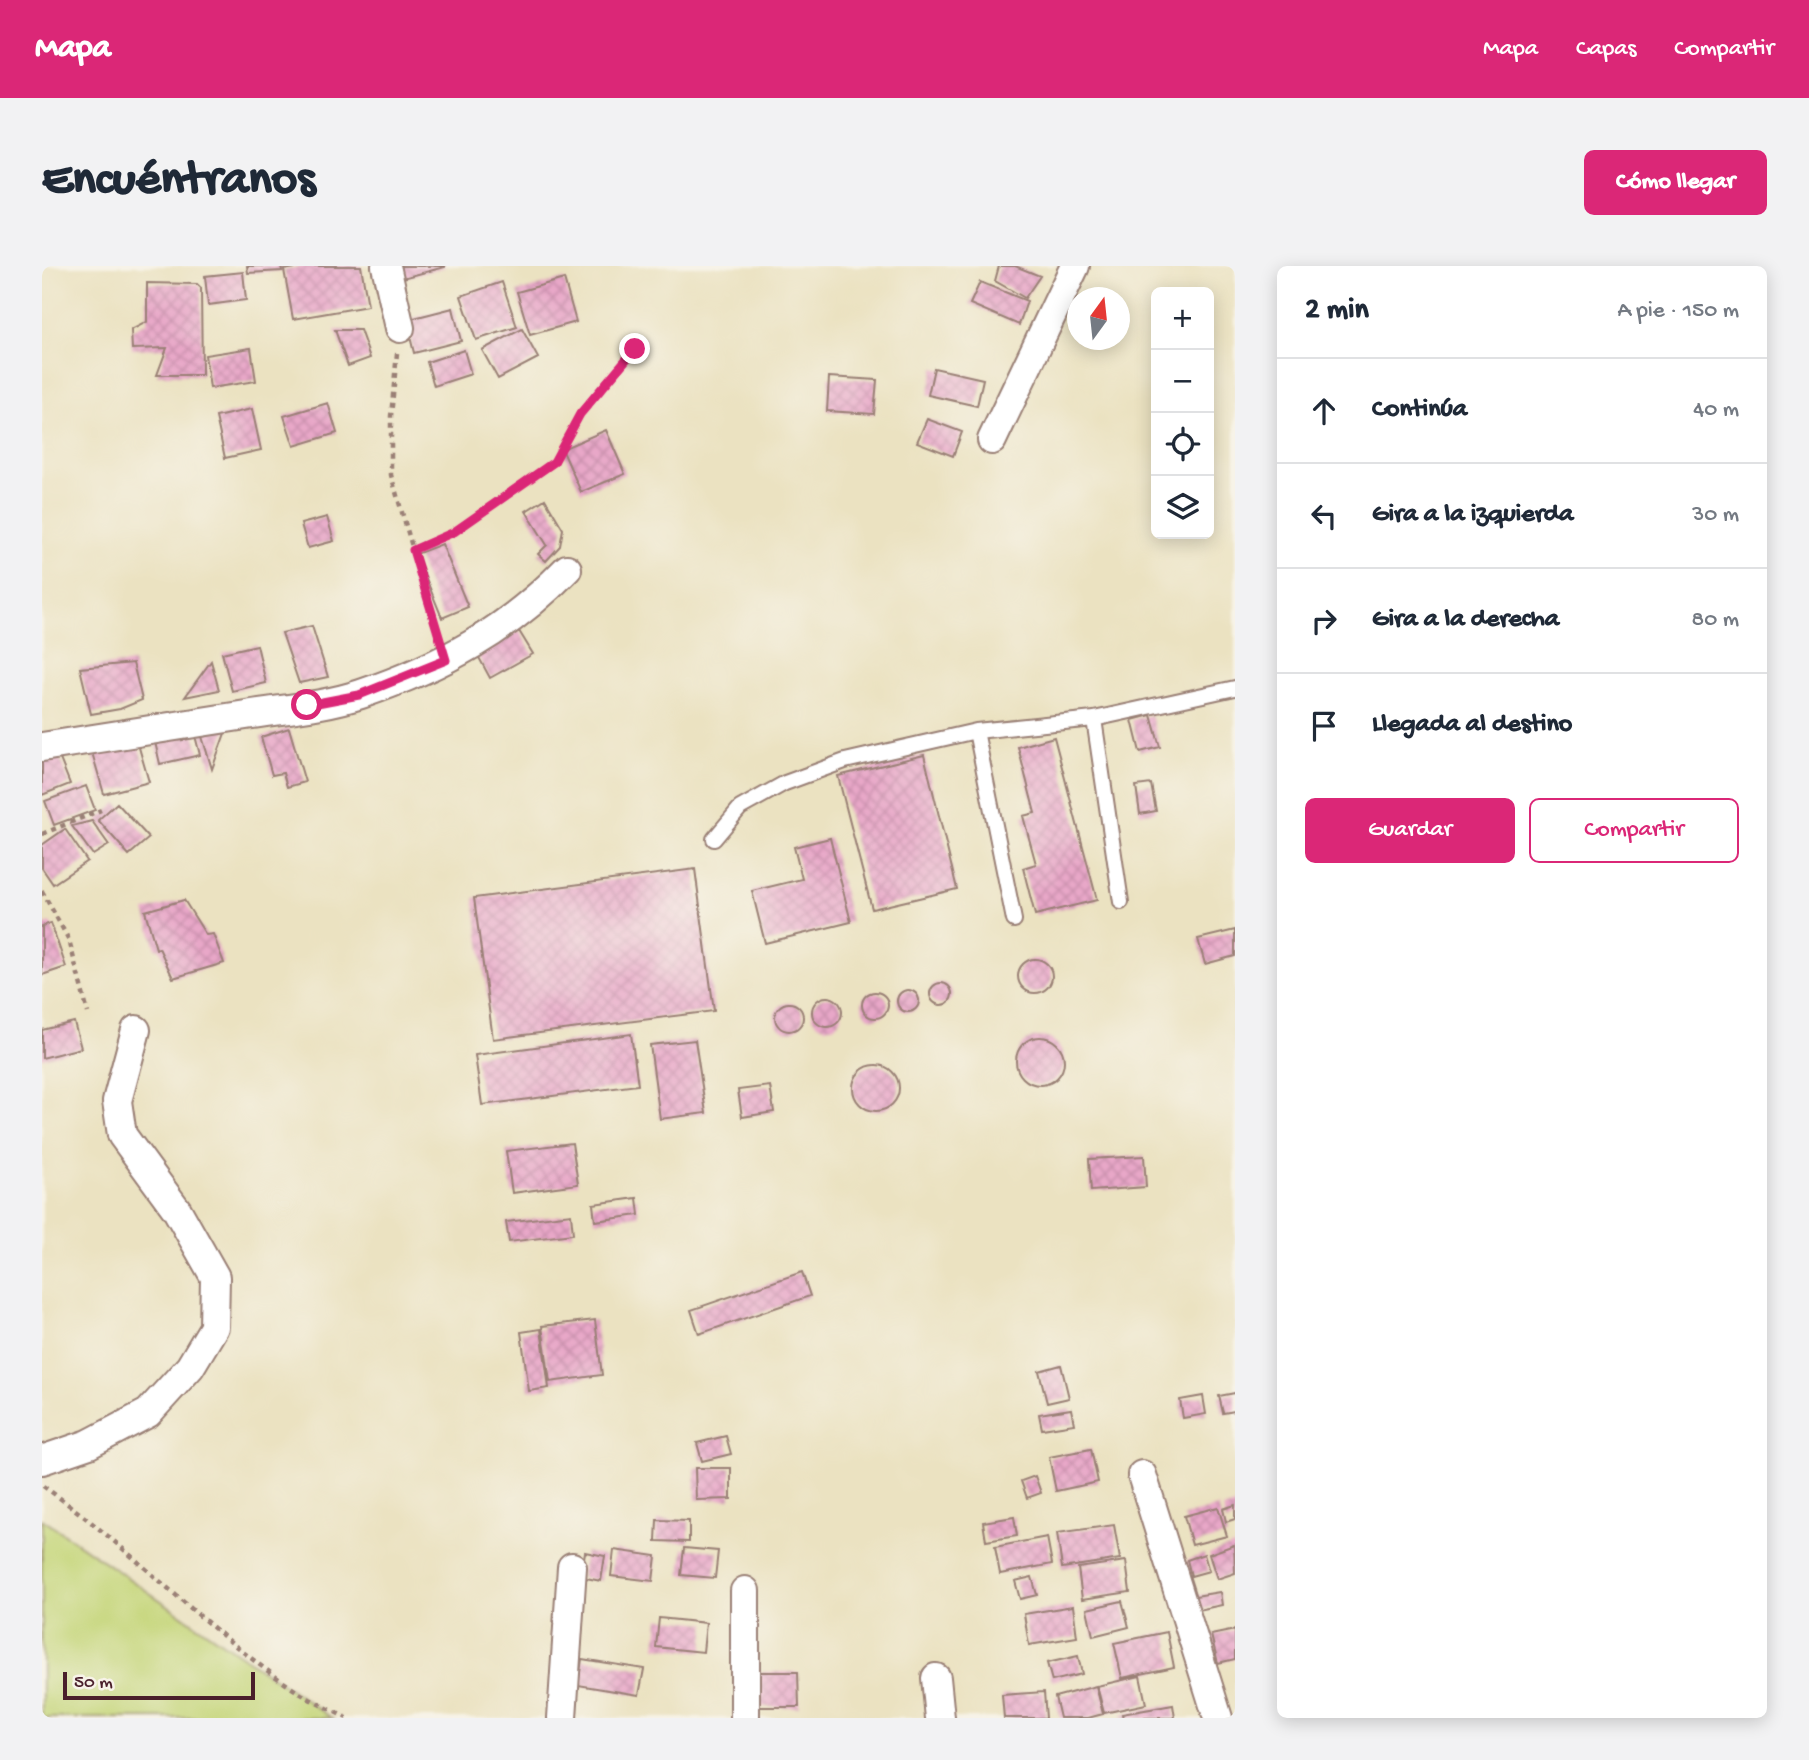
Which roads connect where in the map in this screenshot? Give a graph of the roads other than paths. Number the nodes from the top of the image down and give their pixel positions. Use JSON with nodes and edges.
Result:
{"nodes":[{"id":1,"x":386,"y":266,"type":"edge"},
{"id":2,"x":1075,"y":266,"type":"edge"},
{"id":3,"x":400,"y":328,"type":"road end"},
{"id":4,"x":992,"y":440,"type":"dead end"},
{"id":5,"x":567,"y":569,"type":"dead end"},
{"id":6,"x":1235,"y":688,"type":"edge"},
{"id":7,"x":1094,"y":719,"type":"junction"},
{"id":8,"x":976,"y":731,"type":"junction"},
{"id":9,"x":42,"y":747,"type":"edge"},
{"id":10,"x":714,"y":839,"type":"dead end"},
{"id":11,"x":1121,"y":902,"type":"dead end"},
{"id":12,"x":1014,"y":920,"type":"dead end"},
{"id":13,"x":136,"y":1030,"type":"dead end"},
{"id":14,"x":42,"y":1460,"type":"edge"},
{"id":15,"x":1142,"y":1475,"type":"dead end"},
{"id":16,"x":572,"y":1567,"type":"dead end"},
{"id":17,"x":745,"y":1591,"type":"dead end"},
{"id":18,"x":936,"y":1678,"type":"dead end"},
{"id":19,"x":562,"y":1718,"type":"edge"},
{"id":20,"x":746,"y":1718,"type":"edge"},
{"id":21,"x":940,"y":1718,"type":"edge"},
{"id":22,"x":1218,"y":1718,"type":"edge"}],
"edges":[{"from":1,"to":3,"type":"street"},
{"from":2,"to":4,"type":"street"},
{"from":5,"to":9,"type":"street"},
{"from":6,"to":7,"type":"lane"},
{"from":7,"to":8,"type":"lane"},
{"from":7,"to":11,"type":"lane"},
{"from":8,"to":10,"type":"lane"},
{"from":8,"to":12,"type":"lane"},
{"from":13,"to":14,"type":"street"},
{"from":15,"to":22,"type":"street"},
{"from":16,"to":19,"type":"street"},
{"from":17,"to":20,"type":"street"},
{"from":18,"to":21,"type":"street"}]}
